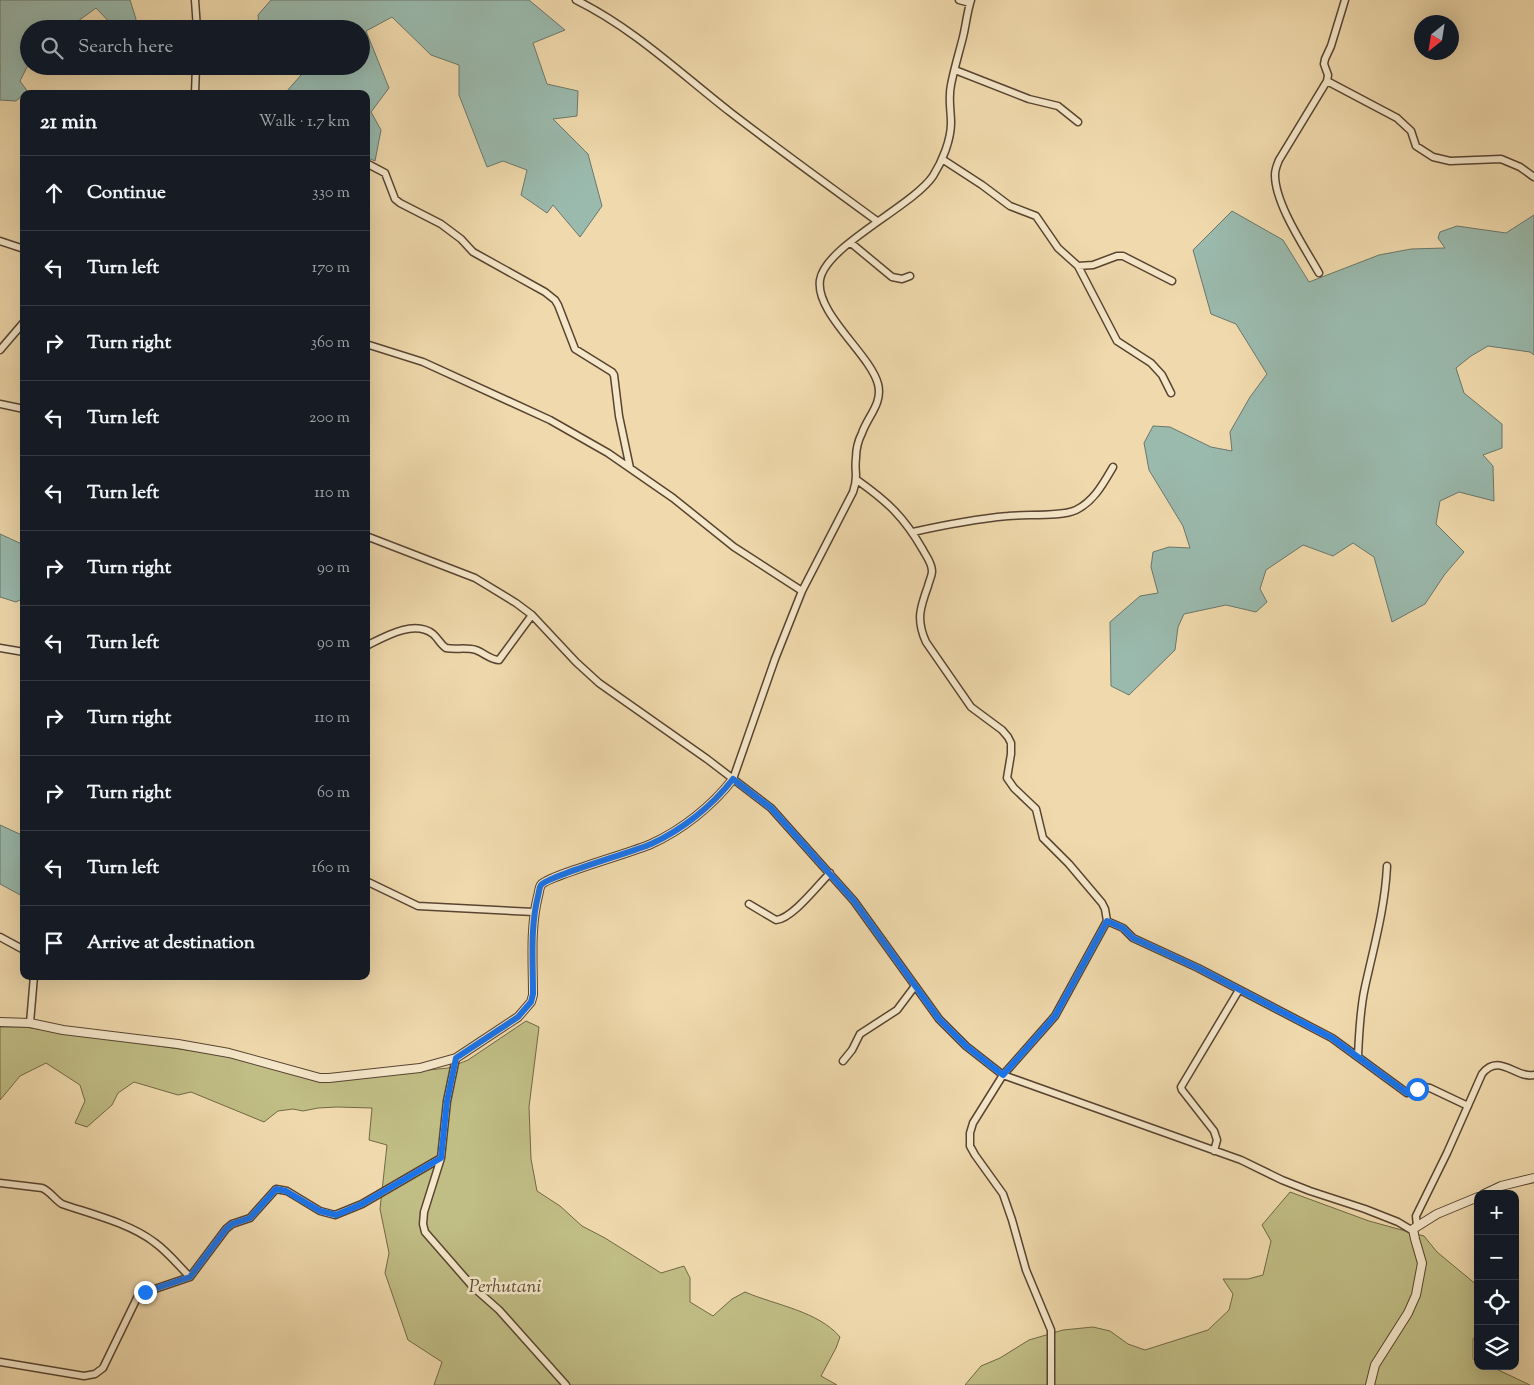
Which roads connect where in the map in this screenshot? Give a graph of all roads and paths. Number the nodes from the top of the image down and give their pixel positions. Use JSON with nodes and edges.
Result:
{"nodes":[{"id":1,"x":196,"y":0,"type":"edge"},
{"id":2,"x":576,"y":0,"type":"edge"},
{"id":3,"x":959,"y":0,"type":"edge"},
{"id":4,"x":1345,"y":0,"type":"edge"},
{"id":5,"x":970,"y":2,"type":"edge"},
{"id":6,"x":197,"y":20,"type":"edge"},
{"id":7,"x":955,"y":70,"type":"junction"},
{"id":8,"x":196,"y":75,"type":"edge"},
{"id":9,"x":1327,"y":81,"type":"junction"},
{"id":10,"x":195,"y":90,"type":"edge"},
{"id":11,"x":1078,"y":122,"type":"dead end"},
{"id":12,"x":942,"y":159,"type":"junction"},
{"id":13,"x":370,"y":165,"type":"edge"},
{"id":14,"x":1534,"y":177,"type":"edge"},
{"id":15,"x":878,"y":221,"type":"junction"},
{"id":16,"x":0,"y":241,"type":"edge"},
{"id":17,"x":851,"y":242,"type":"junction"},
{"id":18,"x":20,"y":248,"type":"edge"},
{"id":19,"x":1078,"y":266,"type":"junction"},
{"id":20,"x":1319,"y":273,"type":"dead end"},
{"id":21,"x":910,"y":276,"type":"dead end"},
{"id":22,"x":1172,"y":281,"type":"dead end"},
{"id":23,"x":20,"y":327,"type":"edge"},
{"id":24,"x":370,"y":345,"type":"edge"},
{"id":25,"x":0,"y":350,"type":"edge"},
{"id":26,"x":1171,"y":393,"type":"dead end"},
{"id":27,"x":0,"y":404,"type":"edge"},
{"id":28,"x":20,"y":408,"type":"edge"},
{"id":29,"x":1113,"y":467,"type":"dead end"},
{"id":30,"x":630,"y":468,"type":"junction"},
{"id":31,"x":857,"y":480,"type":"junction"},
{"id":32,"x":913,"y":532,"type":"junction"},
{"id":33,"x":370,"y":538,"type":"edge"},
{"id":34,"x":802,"y":591,"type":"junction"},
{"id":35,"x":532,"y":615,"type":"junction"},
{"id":36,"x":370,"y":644,"type":"edge"},
{"id":37,"x":0,"y":648,"type":"edge"},
{"id":38,"x":20,"y":651,"type":"edge"},
{"id":39,"x":733,"y":779,"type":"junction"},
{"id":40,"x":1387,"y":866,"type":"dead end"},
{"id":41,"x":830,"y":873,"type":"junction"},
{"id":42,"x":370,"y":883,"type":"edge"},
{"id":43,"x":749,"y":904,"type":"dead end"},
{"id":44,"x":534,"y":912,"type":"junction"},
{"id":45,"x":1107,"y":921,"type":"junction"},
{"id":46,"x":0,"y":937,"type":"edge"},
{"id":47,"x":20,"y":948,"type":"edge"},
{"id":48,"x":34,"y":980,"type":"edge"},
{"id":49,"x":915,"y":986,"type":"junction"},
{"id":50,"x":1239,"y":990,"type":"junction"},
{"id":51,"x":0,"y":1022,"type":"edge"},
{"id":52,"x":30,"y":1023,"type":"junction"},
{"id":53,"x":1358,"y":1056,"type":"junction"},
{"id":54,"x":456,"y":1058,"type":"junction"},
{"id":55,"x":843,"y":1061,"type":"dead end"},
{"id":56,"x":1003,"y":1075,"type":"junction"},
{"id":57,"x":1534,"y":1075,"type":"edge"},
{"id":58,"x":1468,"y":1106,"type":"junction"},
{"id":59,"x":1214,"y":1151,"type":"junction"},
{"id":60,"x":441,"y":1158,"type":"junction"},
{"id":61,"x":1534,"y":1178,"type":"edge"},
{"id":62,"x":0,"y":1182,"type":"edge"},
{"id":63,"x":1492,"y":1190,"type":"edge"},
{"id":64,"x":1474,"y":1198,"type":"edge"},
{"id":65,"x":1415,"y":1228,"type":"junction"},
{"id":66,"x":190,"y":1277,"type":"junction"},
{"id":67,"x":0,"y":1362,"type":"edge"},
{"id":68,"x":566,"y":1385,"type":"edge"},
{"id":69,"x":1051,"y":1385,"type":"edge"},
{"id":70,"x":1370,"y":1385,"type":"edge"}],
"edges":[{"from":1,"to":6,"type":"street"},
{"from":2,"to":15,"type":"street"},
{"from":3,"to":5,"type":"street"},
{"from":4,"to":9,"type":"street"},
{"from":5,"to":7,"type":"street"},
{"from":7,"to":11,"type":"street"},
{"from":7,"to":12,"type":"street"},
{"from":8,"to":10,"type":"street"},
{"from":9,"to":14,"type":"street"},
{"from":9,"to":20,"type":"street"},
{"from":12,"to":15,"type":"street"},
{"from":12,"to":19,"type":"street"},
{"from":13,"to":30,"type":"street"},
{"from":15,"to":17,"type":"street"},
{"from":16,"to":18,"type":"street"},
{"from":17,"to":21,"type":"street"},
{"from":17,"to":31,"type":"street"},
{"from":19,"to":22,"type":"street"},
{"from":19,"to":26,"type":"street"},
{"from":23,"to":25,"type":"street"},
{"from":24,"to":30,"type":"street"},
{"from":27,"to":28,"type":"street"},
{"from":29,"to":32,"type":"street"},
{"from":30,"to":34,"type":"street"},
{"from":31,"to":32,"type":"street"},
{"from":31,"to":34,"type":"street"},
{"from":32,"to":45,"type":"street"},
{"from":33,"to":35,"type":"street"},
{"from":34,"to":39,"type":"street"},
{"from":35,"to":36,"type":"street"},
{"from":35,"to":39,"type":"street"},
{"from":37,"to":38,"type":"street"},
{"from":39,"to":41,"type":"street"},
{"from":39,"to":44,"type":"street"},
{"from":40,"to":53,"type":"street"},
{"from":41,"to":43,"type":"street"},
{"from":41,"to":49,"type":"street"},
{"from":42,"to":44,"type":"street"},
{"from":44,"to":54,"type":"street"},
{"from":45,"to":50,"type":"street"},
{"from":45,"to":56,"type":"street"},
{"from":46,"to":47,"type":"street"},
{"from":48,"to":52,"type":"street"},
{"from":49,"to":55,"type":"street"},
{"from":49,"to":56,"type":"street"},
{"from":50,"to":53,"type":"street"},
{"from":50,"to":59,"type":"street"},
{"from":51,"to":52,"type":"street"},
{"from":52,"to":54,"type":"street"},
{"from":53,"to":58,"type":"street"},
{"from":54,"to":60,"type":"street"},
{"from":56,"to":59,"type":"street"},
{"from":56,"to":69,"type":"street"},
{"from":57,"to":58,"type":"street"},
{"from":58,"to":65,"type":"street"},
{"from":59,"to":65,"type":"street"},
{"from":60,"to":66,"type":"street"},
{"from":60,"to":68,"type":"street"},
{"from":61,"to":63,"type":"street"},
{"from":62,"to":66,"type":"street"},
{"from":64,"to":65,"type":"street"},
{"from":65,"to":70,"type":"street"},
{"from":66,"to":67,"type":"street"}]}
